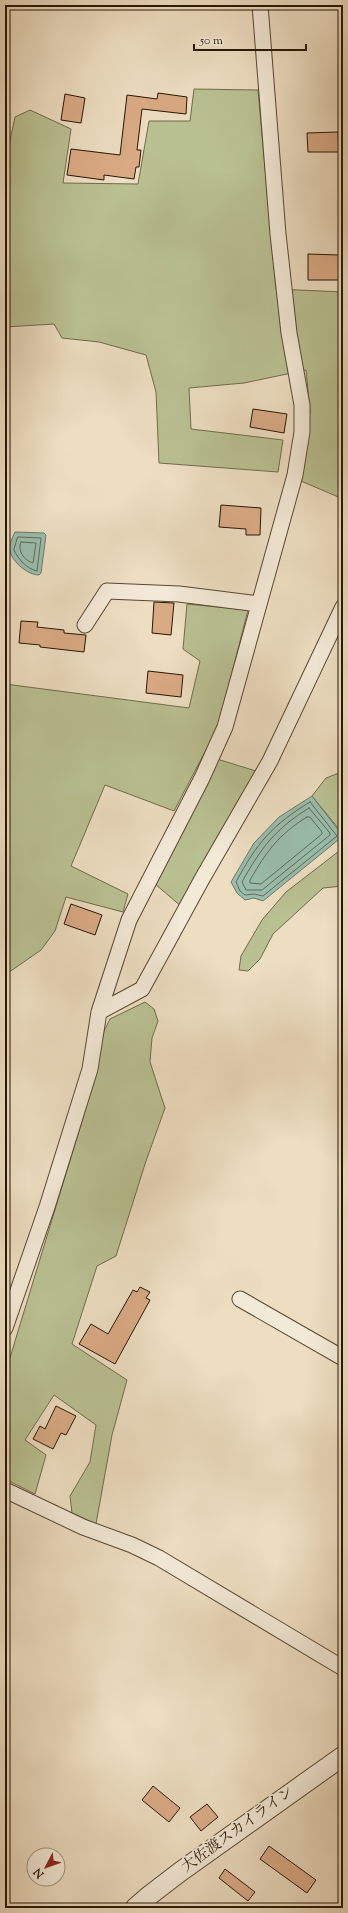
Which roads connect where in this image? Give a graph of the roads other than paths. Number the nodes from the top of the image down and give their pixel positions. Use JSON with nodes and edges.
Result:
{"nodes":[{"id":1,"x":260,"y":5,"type":"edge"},
{"id":2,"x":259,"y":604,"type":"junction"},
{"id":3,"x":343,"y":607,"type":"edge"},
{"id":4,"x":84,"y":625,"type":"dead end"},
{"id":5,"x":100,"y":1012,"type":"junction"},
{"id":6,"x":240,"y":1299,"type":"dead end"},
{"id":7,"x":5,"y":1328,"type":"edge"},
{"id":8,"x":343,"y":1358,"type":"edge"},
{"id":9,"x":5,"y":1490,"type":"edge"},
{"id":10,"x":343,"y":1668,"type":"edge"},
{"id":11,"x":343,"y":1756,"type":"edge"},
{"id":12,"x":135,"y":1908,"type":"edge"}],
"edges":[{"from":1,"to":2,"type":"street"},
{"from":2,"to":4,"type":"street"},
{"from":2,"to":5,"type":"street"},
{"from":3,"to":5,"type":"street"},
{"from":5,"to":7,"type":"street"},
{"from":6,"to":8,"type":"street"},
{"from":9,"to":10,"type":"street"},
{"from":11,"to":12,"type":"street","name":"大佐渡スカイライン"}]}
